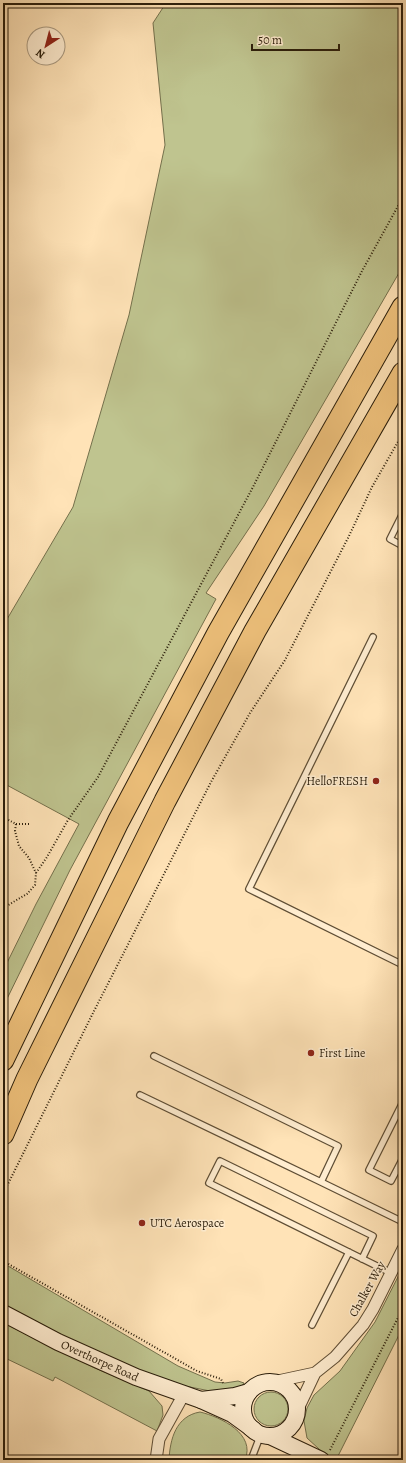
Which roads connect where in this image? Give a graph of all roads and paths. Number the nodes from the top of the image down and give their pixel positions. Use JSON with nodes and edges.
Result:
{"nodes":[{"id":1,"x":403,"y":197,"type":"edge"},
{"id":2,"x":403,"y":307,"type":"edge"},
{"id":3,"x":403,"y":373,"type":"edge"},
{"id":4,"x":403,"y":433,"type":"edge"},
{"id":5,"x":403,"y":513,"type":"edge"},
{"id":6,"x":403,"y":546,"type":"edge"},
{"id":7,"x":373,"y":637,"type":"dead end"},
{"id":8,"x":3,"y":817,"type":"edge"},
{"id":9,"x":16,"y":824,"type":"junction"},
{"id":10,"x":30,"y":824,"type":"dead end"},
{"id":11,"x":36,"y":873,"type":"junction"},
{"id":12,"x":3,"y":908,"type":"edge"},
{"id":13,"x":403,"y":965,"type":"edge"},
{"id":14,"x":154,"y":1056,"type":"dead end"},
{"id":15,"x":3,"y":1060,"type":"edge"},
{"id":16,"x":140,"y":1095,"type":"dead end"},
{"id":17,"x":403,"y":1102,"type":"edge"},
{"id":18,"x":3,"y":1134,"type":"edge"},
{"id":19,"x":403,"y":1158,"type":"edge"},
{"id":20,"x":321,"y":1182,"type":"junction"},
{"id":21,"x":3,"y":1194,"type":"edge"},
{"id":22,"x":403,"y":1222,"type":"edge"},
{"id":23,"x":403,"y":1249,"type":"edge"},
{"id":24,"x":349,"y":1252,"type":"junction"},
{"id":25,"x":362,"y":1258,"type":"junction"},
{"id":26,"x":3,"y":1262,"type":"edge"},
{"id":27,"x":391,"y":1273,"type":"junction"},
{"id":28,"x":403,"y":1308,"type":"edge"},
{"id":29,"x":6,"y":1315,"type":"edge"},
{"id":30,"x":312,"y":1325,"type":"dead end"},
{"id":31,"x":316,"y":1373,"type":"junction"},
{"id":32,"x":273,"y":1382,"type":"junction"},
{"id":33,"x":249,"y":1392,"type":"junction"},
{"id":34,"x":184,"y":1394,"type":"junction"},
{"id":35,"x":227,"y":1397,"type":"junction"},
{"id":36,"x":201,"y":1400,"type":"junction"},
{"id":37,"x":296,"y":1415,"type":"junction"},
{"id":38,"x":262,"y":1433,"type":"junction"},
{"id":39,"x":319,"y":1457,"type":"edge"},
{"id":40,"x":156,"y":1460,"type":"edge"},
{"id":41,"x":251,"y":1460,"type":"edge"}],
"edges":[{"from":1,"to":11,"type":"path"},
{"from":2,"to":15,"type":"highway"},
{"from":3,"to":18,"type":"highway"},
{"from":4,"to":21,"type":"path"},
{"from":5,"to":6,"type":"lane"},
{"from":7,"to":13,"type":"lane"},
{"from":8,"to":9,"type":"path"},
{"from":9,"to":10,"type":"path"},
{"from":9,"to":11,"type":"path"},
{"from":11,"to":12,"type":"path"},
{"from":14,"to":20,"type":"lane"},
{"from":16,"to":20,"type":"lane"},
{"from":17,"to":19,"type":"lane"},
{"from":20,"to":22,"type":"lane"},
{"from":23,"to":27,"type":"street","name":"Chalker Way"},
{"from":24,"to":25,"type":"lane"},
{"from":24,"to":25,"type":"lane"},
{"from":24,"to":30,"type":"lane"},
{"from":25,"to":27,"type":"lane"},
{"from":26,"to":35,"type":"path"},
{"from":27,"to":31,"type":"street","name":"Chalker Way"},
{"from":28,"to":39,"type":"path"},
{"from":29,"to":34,"type":"street","name":"Overthorpe Road"},
{"from":31,"to":32,"type":"street","name":"Chalker Way"},
{"from":31,"to":37,"type":"street","name":"Chalker Way"},
{"from":32,"to":33,"type":"street"},
{"from":32,"to":37,"type":"street"},
{"from":33,"to":35,"type":"street","name":"Overthorpe Road"},
{"from":33,"to":38,"type":"street"},
{"from":34,"to":36,"type":"street","name":"Overthorpe Road"},
{"from":34,"to":40,"type":"street"},
{"from":35,"to":36,"type":"street","name":"Overthorpe Road"},
{"from":36,"to":38,"type":"street","name":"Overthorpe Road"},
{"from":37,"to":38,"type":"street"},
{"from":37,"to":39,"type":"street"},
{"from":38,"to":39,"type":"street","name":"Overthorpe Road"},
{"from":38,"to":41,"type":"lane"}]}
